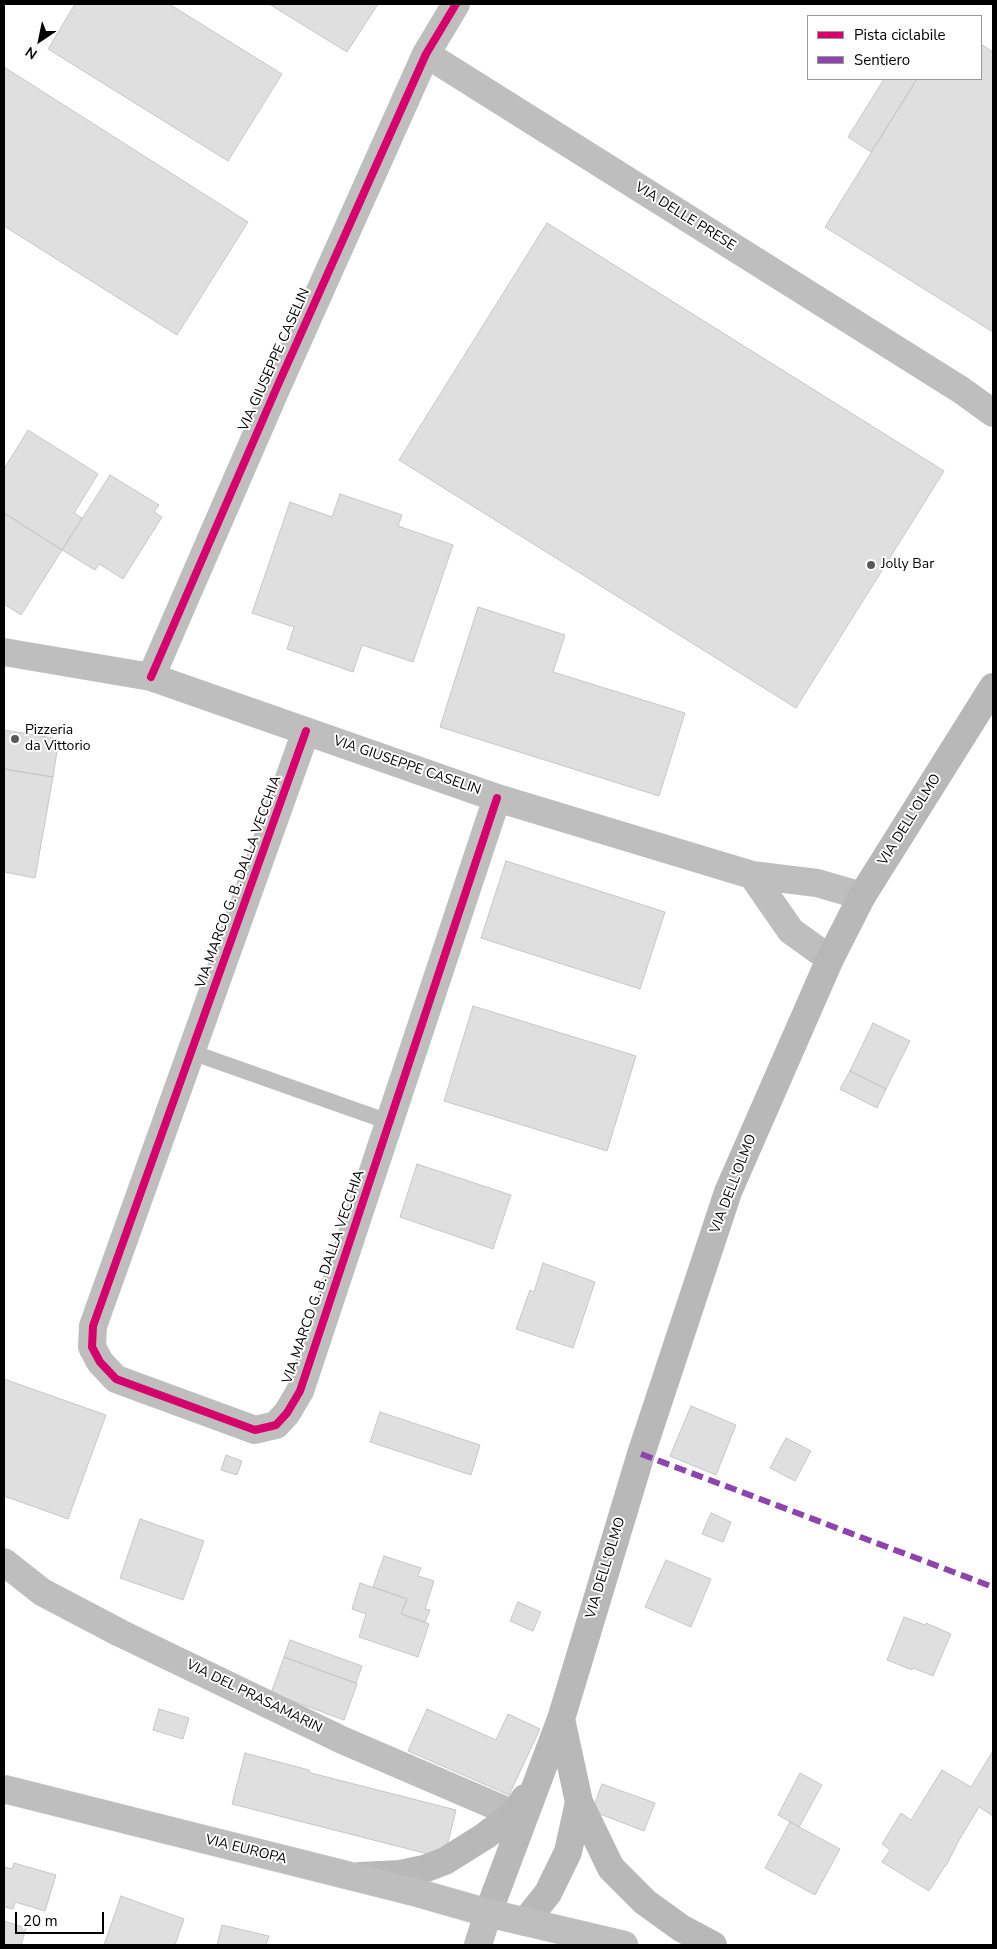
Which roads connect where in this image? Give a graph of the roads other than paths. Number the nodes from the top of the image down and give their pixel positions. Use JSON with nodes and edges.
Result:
{"nodes":[{"id":1,"x":456,"y":4,"type":"edge"},
{"id":2,"x":426,"y":54,"type":"junction"},
{"id":3,"x":990,"y":409,"type":"edge"},
{"id":4,"x":4,"y":652,"type":"edge"},
{"id":5,"x":151,"y":677,"type":"junction"},
{"id":6,"x":993,"y":687,"type":"edge"},
{"id":7,"x":306,"y":731,"type":"junction"},
{"id":8,"x":497,"y":798,"type":"junction"},
{"id":9,"x":752,"y":875,"type":"junction"},
{"id":10,"x":862,"y":896,"type":"junction"},
{"id":11,"x":830,"y":959,"type":"junction"},
{"id":12,"x":191,"y":1052,"type":"junction"},
{"id":13,"x":389,"y":1122,"type":"junction"},
{"id":14,"x":4,"y":1562,"type":"edge"},
{"id":15,"x":561,"y":1719,"type":"junction"},
{"id":16,"x":538,"y":1778,"type":"junction"},
{"id":17,"x":4,"y":1789,"type":"edge"},
{"id":18,"x":579,"y":1802,"type":"junction"},
{"id":19,"x":514,"y":1814,"type":"junction"},
{"id":20,"x":350,"y":1877,"type":"junction"},
{"id":21,"x":488,"y":1913,"type":"junction"},
{"id":22,"x":525,"y":1922,"type":"junction"},
{"id":23,"x":478,"y":1945,"type":"edge"},
{"id":24,"x":624,"y":1945,"type":"edge"},
{"id":25,"x":713,"y":1945,"type":"edge"}],
"edges":[{"from":1,"to":2,"type":"street"},
{"from":2,"to":3,"type":"street","name":"VIA DELLE PRESE"},
{"from":2,"to":5,"type":"street","name":"VIA GIUSEPPE CASELIN"},
{"from":4,"to":5,"type":"street","name":"VIA GIUSEPPE CASELIN"},
{"from":5,"to":7,"type":"street","name":"VIA GIUSEPPE CASELIN"},
{"from":6,"to":10,"type":"main road","name":"VIA DELL'OLMO"},
{"from":7,"to":8,"type":"street","name":"VIA GIUSEPPE CASELIN"},
{"from":7,"to":12,"type":"street","name":"VIA MARCO G. B. DALLA VECCHIA"},
{"from":8,"to":9,"type":"street","name":"VIA GIUSEPPE CASELIN"},
{"from":8,"to":13,"type":"street","name":"VIA MARCO G. B. DALLA VECCHIA"},
{"from":9,"to":10,"type":"street","name":"VIA GIUSEPPE CASELIN"},
{"from":9,"to":11,"type":"street"},
{"from":10,"to":11,"type":"main road","name":"VIA DELL'OLMO"},
{"from":11,"to":15,"type":"main road","name":"VIA DELL'OLMO"},
{"from":12,"to":13,"type":"lane"},
{"from":12,"to":13,"type":"street","name":"VIA MARCO G. B. DALLA VECCHIA"},
{"from":14,"to":19,"type":"street","name":"VIA DEL PRASAMARIN"},
{"from":15,"to":16,"type":"main road","name":"VIA DELL'OLMO"},
{"from":15,"to":18,"type":"main road","name":"VIA DELL'OLMO"},
{"from":16,"to":19,"type":"main road","name":"VIA DELL'OLMO"},
{"from":16,"to":21,"type":"main road","name":"VIA DELL'OLMO"},
{"from":17,"to":20,"type":"street","name":"VIA EUROPA"},
{"from":18,"to":22,"type":"main road","name":"VIA DELL'OLMO"},
{"from":18,"to":25,"type":"main road","name":"VIA DELL'OLMO"},
{"from":19,"to":20,"type":"main road","name":"VIA DELL'OLMO"},
{"from":20,"to":21,"type":"street","name":"VIA EUROPA"},
{"from":21,"to":22,"type":"street","name":"VIA EUROPA"},
{"from":21,"to":23,"type":"street"},
{"from":22,"to":24,"type":"street","name":"VIA EUROPA"}]}
